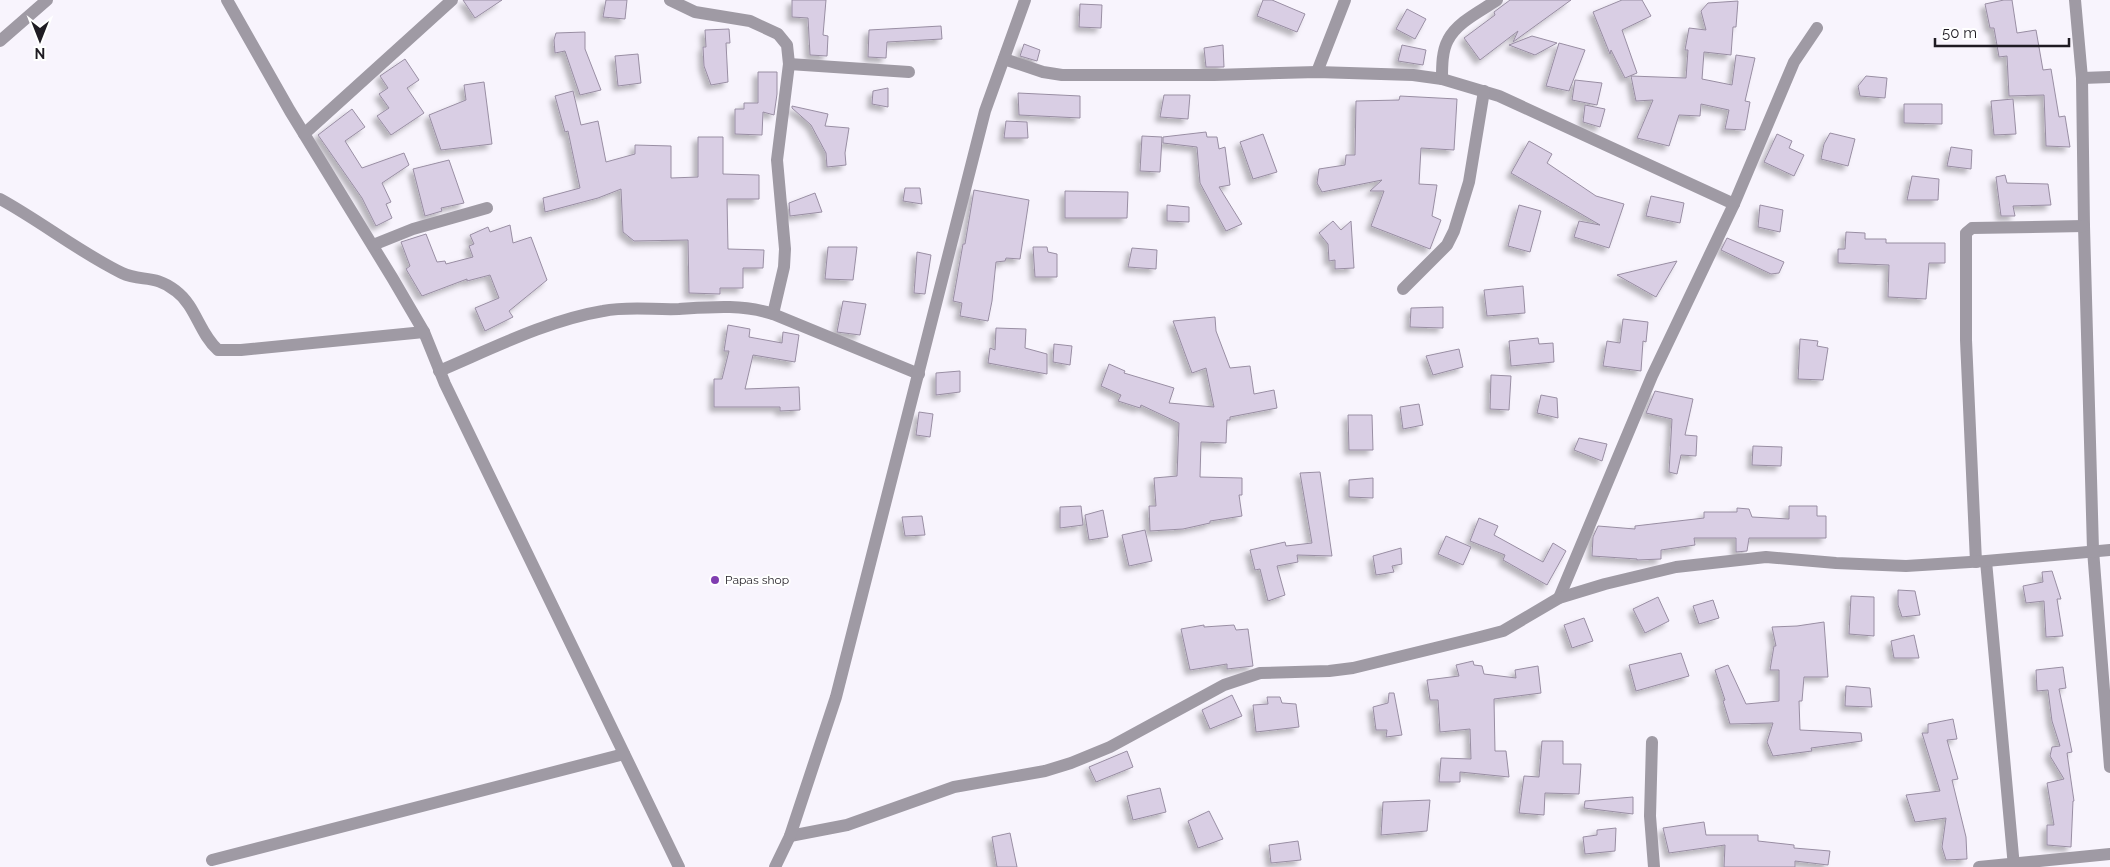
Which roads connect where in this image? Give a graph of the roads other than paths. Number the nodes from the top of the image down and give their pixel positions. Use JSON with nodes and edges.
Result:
{"nodes":[{"id":1,"x":47,"y":0,"type":"edge"},
{"id":2,"x":227,"y":0,"type":"edge"},
{"id":3,"x":452,"y":0,"type":"edge"},
{"id":4,"x":670,"y":0,"type":"edge"},
{"id":5,"x":1025,"y":0,"type":"edge"},
{"id":6,"x":1345,"y":0,"type":"edge"},
{"id":7,"x":1497,"y":0,"type":"edge"},
{"id":8,"x":2074,"y":0,"type":"edge"},
{"id":9,"x":1817,"y":28,"type":"dead end"},
{"id":10,"x":0,"y":41,"type":"edge"},
{"id":11,"x":1004,"y":59,"type":"junction"},
{"id":12,"x":789,"y":64,"type":"junction"},
{"id":13,"x":909,"y":72,"type":"dead end"},
{"id":14,"x":1317,"y":72,"type":"junction"},
{"id":15,"x":2110,"y":77,"type":"edge"},
{"id":16,"x":2082,"y":78,"type":"junction"},
{"id":17,"x":1442,"y":79,"type":"junction"},
{"id":18,"x":1484,"y":91,"type":"junction"},
{"id":19,"x":304,"y":134,"type":"junction"},
{"id":20,"x":0,"y":199,"type":"edge"},
{"id":21,"x":1734,"y":204,"type":"junction"},
{"id":22,"x":487,"y":208,"type":"dead end"},
{"id":23,"x":2084,"y":226,"type":"junction"},
{"id":24,"x":372,"y":245,"type":"junction"},
{"id":25,"x":1402,"y":289,"type":"dead end"},
{"id":26,"x":773,"y":314,"type":"junction"},
{"id":27,"x":424,"y":332,"type":"junction"},
{"id":28,"x":439,"y":371,"type":"junction"},
{"id":29,"x":919,"y":374,"type":"junction"},
{"id":30,"x":2093,"y":550,"type":"junction"},
{"id":31,"x":2110,"y":550,"type":"edge"},
{"id":32,"x":1982,"y":562,"type":"junction"},
{"id":33,"x":1560,"y":598,"type":"junction"},
{"id":34,"x":1652,"y":742,"type":"dead end"},
{"id":35,"x":624,"y":754,"type":"junction"},
{"id":36,"x":2110,"y":767,"type":"edge"},
{"id":37,"x":790,"y":836,"type":"junction"},
{"id":38,"x":2110,"y":854,"type":"edge"},
{"id":39,"x":212,"y":860,"type":"dead end"},
{"id":40,"x":2014,"y":865,"type":"edge"},
{"id":41,"x":679,"y":867,"type":"edge"},
{"id":42,"x":775,"y":867,"type":"edge"},
{"id":43,"x":1654,"y":867,"type":"edge"},
{"id":44,"x":1979,"y":867,"type":"edge"}],
"edges":[{"from":1,"to":10,"type":"street"},
{"from":2,"to":19,"type":"street"},
{"from":3,"to":19,"type":"street"},
{"from":4,"to":12,"type":"street"},
{"from":5,"to":11,"type":"street"},
{"from":6,"to":14,"type":"street"},
{"from":7,"to":17,"type":"street"},
{"from":8,"to":16,"type":"street"},
{"from":9,"to":21,"type":"street"},
{"from":11,"to":14,"type":"street"},
{"from":11,"to":29,"type":"street"},
{"from":12,"to":13,"type":"street"},
{"from":12,"to":26,"type":"street"},
{"from":14,"to":17,"type":"street"},
{"from":15,"to":16,"type":"street"},
{"from":16,"to":23,"type":"street"},
{"from":17,"to":18,"type":"street"},
{"from":18,"to":21,"type":"street"},
{"from":18,"to":25,"type":"street"},
{"from":19,"to":24,"type":"street"},
{"from":20,"to":27,"type":"street"},
{"from":21,"to":33,"type":"street"},
{"from":22,"to":24,"type":"street"},
{"from":23,"to":30,"type":"street"},
{"from":23,"to":32,"type":"street"},
{"from":24,"to":27,"type":"street"},
{"from":26,"to":28,"type":"street"},
{"from":26,"to":29,"type":"street"},
{"from":27,"to":28,"type":"street"},
{"from":28,"to":35,"type":"street"},
{"from":29,"to":37,"type":"street"},
{"from":30,"to":31,"type":"street"},
{"from":30,"to":32,"type":"street"},
{"from":30,"to":36,"type":"street"},
{"from":32,"to":33,"type":"street"},
{"from":32,"to":40,"type":"street"},
{"from":33,"to":37,"type":"street"},
{"from":34,"to":43,"type":"street"},
{"from":35,"to":39,"type":"street"},
{"from":35,"to":41,"type":"street"},
{"from":37,"to":42,"type":"street"},
{"from":38,"to":40,"type":"street"},
{"from":40,"to":44,"type":"street"}]}
